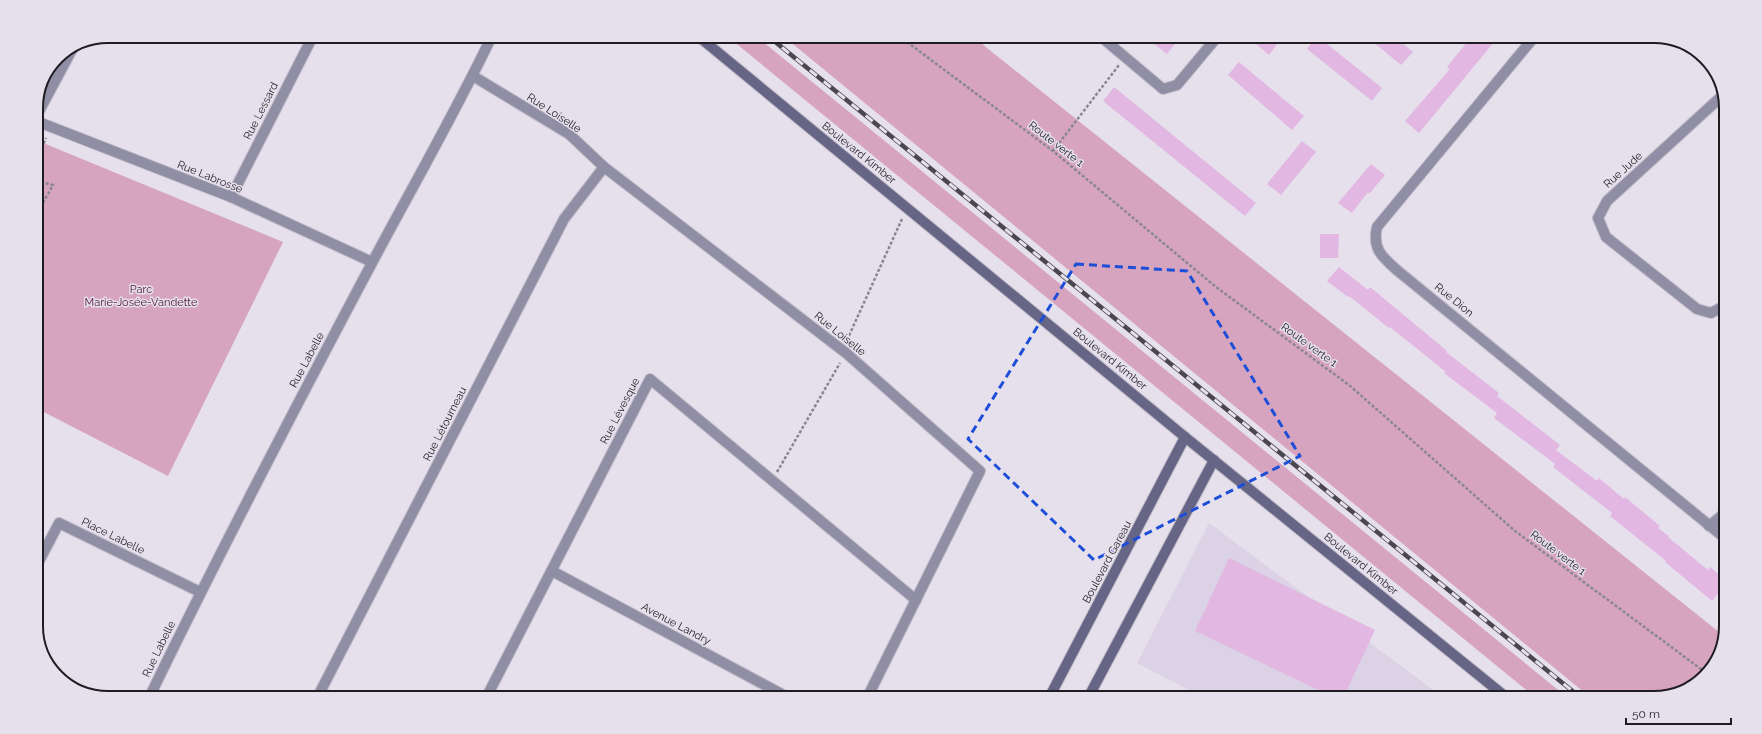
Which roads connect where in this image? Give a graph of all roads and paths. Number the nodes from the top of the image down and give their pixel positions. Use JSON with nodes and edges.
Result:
{"nodes":[{"id":1,"x":309,"y":43,"type":"edge"},
{"id":2,"x":489,"y":43,"type":"edge"},
{"id":3,"x":707,"y":43,"type":"edge"},
{"id":4,"x":908,"y":43,"type":"edge"},
{"id":5,"x":1109,"y":43,"type":"edge"},
{"id":6,"x":1212,"y":43,"type":"edge"},
{"id":7,"x":1529,"y":43,"type":"edge"},
{"id":8,"x":1125,"y":56,"type":"junction"},
{"id":9,"x":68,"y":57,"type":"edge"},
{"id":10,"x":473,"y":76,"type":"junction"},
{"id":11,"x":1718,"y":99,"type":"edge"},
{"id":12,"x":43,"y":104,"type":"edge"},
{"id":13,"x":43,"y":125,"type":"edge"},
{"id":14,"x":46,"y":138,"type":"dead end"},
{"id":15,"x":43,"y":145,"type":"edge"},
{"id":16,"x":1053,"y":151,"type":"junction"},
{"id":17,"x":604,"y":167,"type":"junction"},
{"id":18,"x":43,"y":183,"type":"edge"},
{"id":19,"x":231,"y":197,"type":"junction"},
{"id":20,"x":43,"y":203,"type":"edge"},
{"id":21,"x":907,"y":208,"type":"junction"},
{"id":22,"x":372,"y":262,"type":"junction"},
{"id":23,"x":1719,"y":309,"type":"edge"},
{"id":24,"x":844,"y":351,"type":"junction"},
{"id":25,"x":1185,"y":437,"type":"junction"},
{"id":26,"x":1214,"y":460,"type":"junction"},
{"id":27,"x":772,"y":481,"type":"junction"},
{"id":28,"x":1719,"y":518,"type":"edge"},
{"id":29,"x":1709,"y":526,"type":"junction"},
{"id":30,"x":1719,"y":534,"type":"edge"},
{"id":31,"x":43,"y":554,"type":"edge"},
{"id":32,"x":552,"y":571,"type":"junction"},
{"id":33,"x":200,"y":592,"type":"junction"},
{"id":34,"x":916,"y":600,"type":"junction"},
{"id":35,"x":1702,"y":670,"type":"edge"},
{"id":36,"x":152,"y":691,"type":"edge"},
{"id":37,"x":321,"y":691,"type":"edge"},
{"id":38,"x":490,"y":691,"type":"edge"},
{"id":39,"x":776,"y":691,"type":"edge"},
{"id":40,"x":871,"y":691,"type":"edge"},
{"id":41,"x":1053,"y":691,"type":"edge"},
{"id":42,"x":1092,"y":691,"type":"edge"},
{"id":43,"x":1498,"y":691,"type":"edge"}],
"edges":[{"from":1,"to":19,"type":"street","name":"Rue Lessard"},
{"from":2,"to":10,"type":"street","name":"Rue Labelle"},
{"from":3,"to":21,"type":"street","name":"Boulevard Kimber"},
{"from":4,"to":16,"type":"path","name":"Route verte 1"},
{"from":5,"to":8,"type":"street"},
{"from":6,"to":8,"type":"street"},
{"from":7,"to":29,"type":"street","name":"Rue Dion"},
{"from":8,"to":16,"type":"path"},
{"from":9,"to":12,"type":"street"},
{"from":10,"to":17,"type":"street","name":"Rue Loiselle"},
{"from":10,"to":22,"type":"street","name":"Rue Labelle"},
{"from":11,"to":23,"type":"street","name":"Rue Jude"},
{"from":13,"to":19,"type":"street","name":"Rue Labrosse"},
{"from":14,"to":15,"type":"path"},
{"from":16,"to":35,"type":"path","name":"Route verte 1"},
{"from":17,"to":24,"type":"street","name":"Rue Loiselle"},
{"from":17,"to":37,"type":"street","name":"Rue Létourneau"},
{"from":18,"to":20,"type":"path"},
{"from":19,"to":22,"type":"street","name":"Rue Labrosse"},
{"from":21,"to":24,"type":"path"},
{"from":21,"to":25,"type":"street","name":"Boulevard Kimber"},
{"from":22,"to":33,"type":"street","name":"Rue Labelle"},
{"from":24,"to":27,"type":"path"},
{"from":24,"to":34,"type":"street","name":"Rue Loiselle"},
{"from":25,"to":26,"type":"street","name":"Boulevard Kimber"},
{"from":25,"to":41,"type":"street","name":"Boulevard Gareau"},
{"from":26,"to":42,"type":"street"},
{"from":26,"to":43,"type":"street","name":"Boulevard Kimber"},
{"from":27,"to":32,"type":"street","name":"Rue Lévesque"},
{"from":27,"to":34,"type":"street","name":"Rue Lévesque"},
{"from":28,"to":29,"type":"street"},
{"from":29,"to":30,"type":"street","name":"Rue Dion"},
{"from":31,"to":33,"type":"street","name":"Place Labelle"},
{"from":32,"to":38,"type":"street","name":"Rue Lévesque"},
{"from":32,"to":39,"type":"street","name":"Avenue Landry"},
{"from":33,"to":36,"type":"street","name":"Rue Labelle"},
{"from":34,"to":40,"type":"street","name":"Rue Loiselle"}]}
